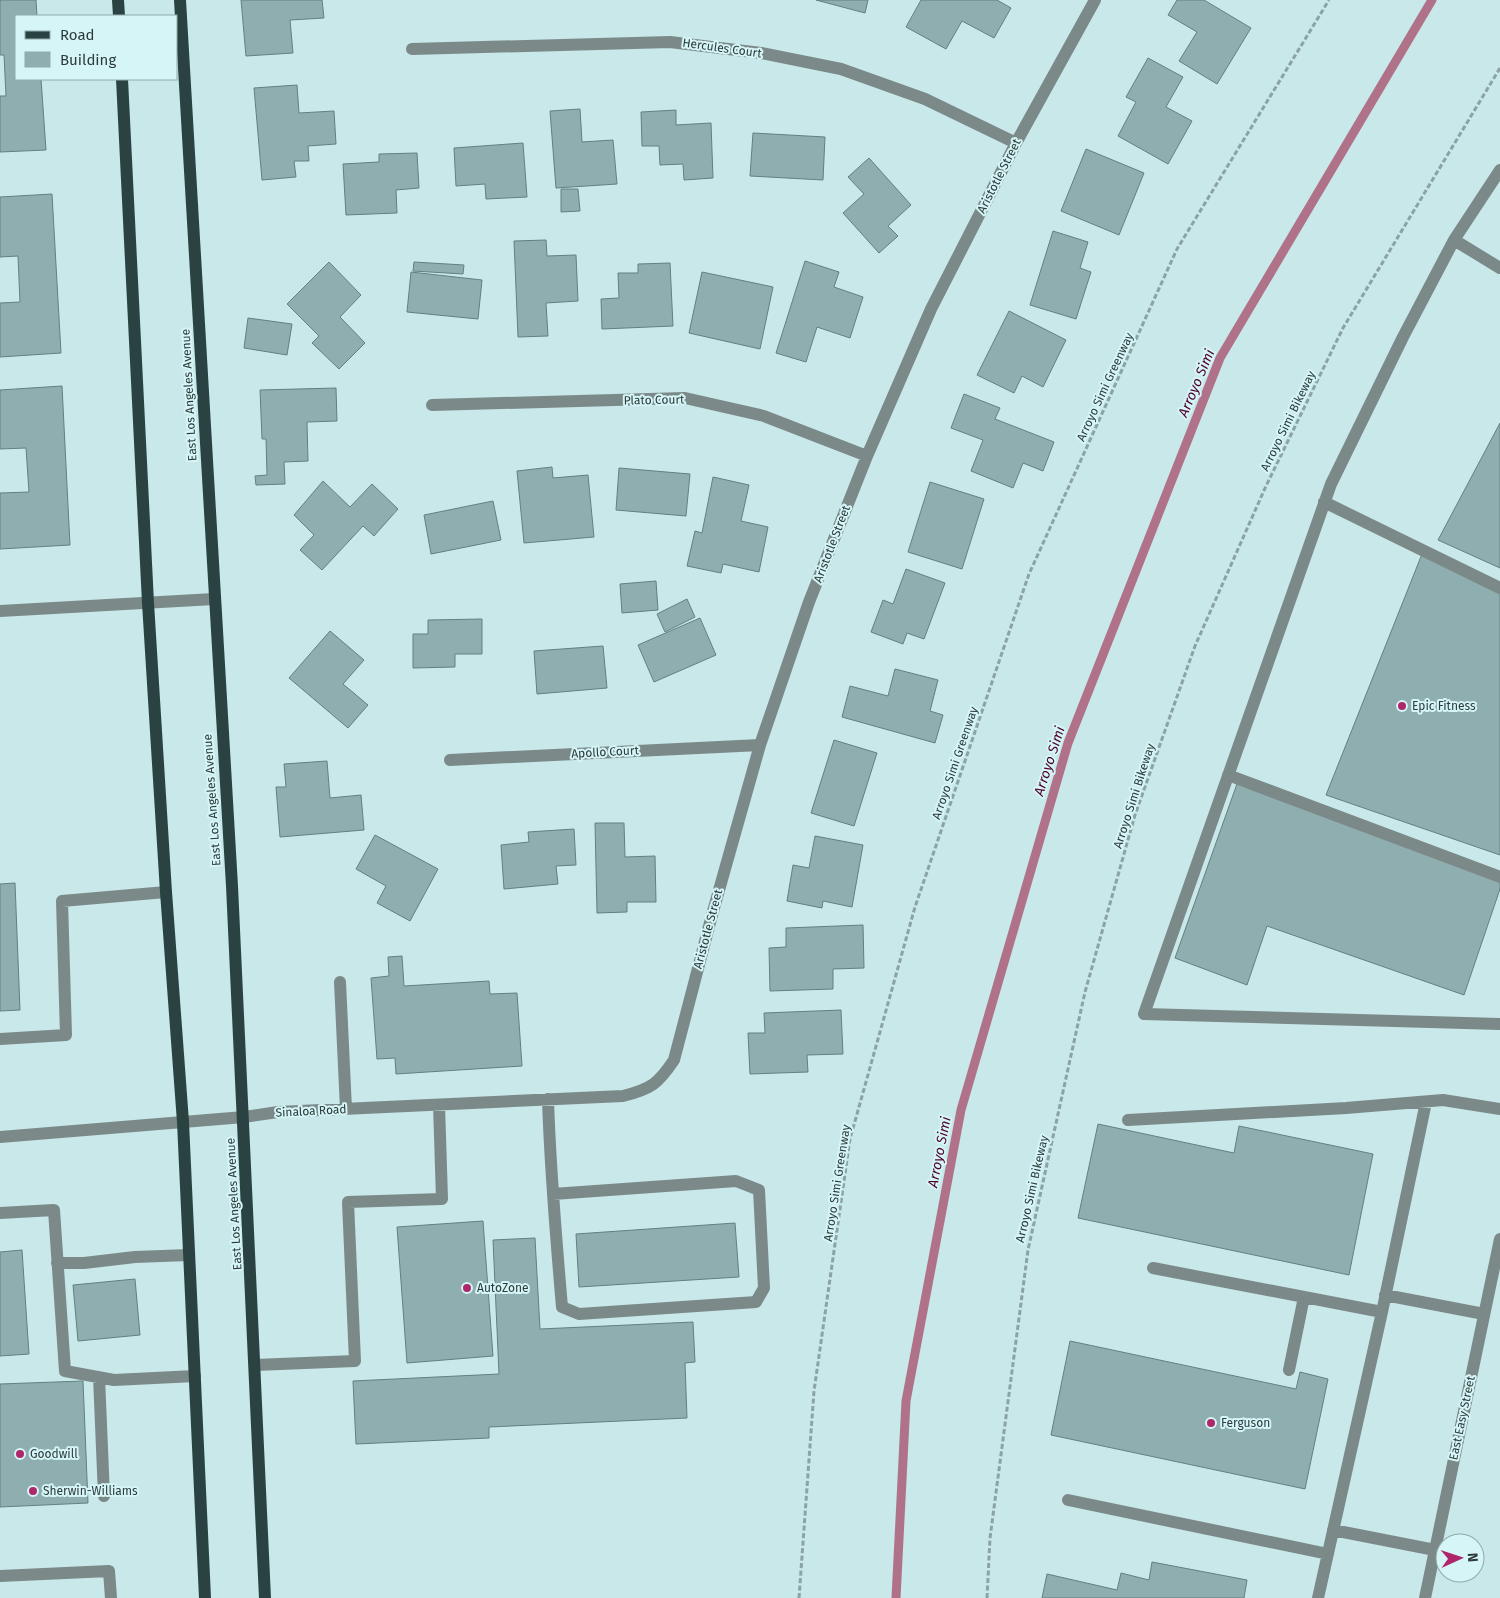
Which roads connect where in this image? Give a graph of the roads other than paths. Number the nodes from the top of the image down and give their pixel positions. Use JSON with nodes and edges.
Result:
{"nodes":[{"id":1,"x":118,"y":0,"type":"edge"},
{"id":2,"x":180,"y":0,"type":"edge"},
{"id":3,"x":1095,"y":0,"type":"edge"},
{"id":4,"x":119,"y":15,"type":"edge"},
{"id":5,"x":412,"y":49,"type":"dead end"},
{"id":6,"x":122,"y":80,"type":"edge"},
{"id":7,"x":1016,"y":143,"type":"junction"},
{"id":8,"x":1500,"y":170,"type":"edge"},
{"id":9,"x":1454,"y":240,"type":"junction"},
{"id":10,"x":1500,"y":268,"type":"edge"},
{"id":11,"x":432,"y":405,"type":"dead end"},
{"id":12,"x":867,"y":456,"type":"junction"},
{"id":13,"x":1324,"y":502,"type":"junction"},
{"id":14,"x":1500,"y":588,"type":"edge"},
{"id":15,"x":214,"y":599,"type":"junction"},
{"id":16,"x":148,"y":603,"type":"junction"},
{"id":17,"x":0,"y":611,"type":"edge"},
{"id":18,"x":760,"y":745,"type":"junction"},
{"id":19,"x":450,"y":760,"type":"dead end"},
{"id":20,"x":1228,"y":775,"type":"junction"},
{"id":21,"x":1500,"y":877,"type":"edge"},
{"id":22,"x":166,"y":892,"type":"junction"},
{"id":23,"x":340,"y":982,"type":"dead end"},
{"id":24,"x":1500,"y":1024,"type":"edge"},
{"id":25,"x":0,"y":1039,"type":"edge"},
{"id":26,"x":624,"y":1096,"type":"joint"},
{"id":27,"x":548,"y":1099,"type":"junction"},
{"id":28,"x":1426,"y":1102,"type":"junction"},
{"id":29,"x":439,"y":1105,"type":"junction"},
{"id":30,"x":346,"y":1109,"type":"junction"},
{"id":31,"x":1500,"y":1109,"type":"edge"},
{"id":32,"x":244,"y":1117,"type":"junction"},
{"id":33,"x":1128,"y":1120,"type":"dead end"},
{"id":34,"x":183,"y":1122,"type":"junction"},
{"id":35,"x":0,"y":1137,"type":"edge"},
{"id":36,"x":553,"y":1194,"type":"junction"},
{"id":37,"x":0,"y":1213,"type":"edge"},
{"id":38,"x":1500,"y":1239,"type":"edge"},
{"id":39,"x":189,"y":1255,"type":"junction"},
{"id":40,"x":57,"y":1263,"type":"junction"},
{"id":41,"x":1153,"y":1268,"type":"dead end"},
{"id":42,"x":1385,"y":1295,"type":"junction"},
{"id":43,"x":1304,"y":1297,"type":"junction"},
{"id":44,"x":1382,"y":1312,"type":"junction"},
{"id":45,"x":1484,"y":1314,"type":"junction"},
{"id":46,"x":255,"y":1364,"type":"junction"},
{"id":47,"x":1289,"y":1370,"type":"dead end"},
{"id":48,"x":195,"y":1376,"type":"junction"},
{"id":49,"x":99,"y":1377,"type":"junction"},
{"id":50,"x":104,"y":1496,"type":"dead end"},
{"id":51,"x":1068,"y":1500,"type":"dead end"},
{"id":52,"x":1333,"y":1530,"type":"junction"},
{"id":53,"x":1439,"y":1533,"type":"edge"},
{"id":54,"x":1435,"y":1550,"type":"joint"},
{"id":55,"x":1328,"y":1554,"type":"junction"},
{"id":56,"x":0,"y":1576,"type":"edge"},
{"id":57,"x":111,"y":1598,"type":"edge"},
{"id":58,"x":205,"y":1598,"type":"edge"},
{"id":59,"x":265,"y":1598,"type":"edge"},
{"id":60,"x":1318,"y":1598,"type":"edge"},
{"id":61,"x":1425,"y":1598,"type":"edge"}],
"edges":[{"from":1,"to":4,"type":"main road"},
{"from":2,"to":15,"type":"main road","name":"East Los Angeles Avenue"},
{"from":3,"to":7,"type":"street","name":"Aristotle Street"},
{"from":5,"to":7,"type":"street","name":"Hercules Court"},
{"from":6,"to":16,"type":"main road"},
{"from":7,"to":12,"type":"street","name":"Aristotle Street"},
{"from":8,"to":9,"type":"street"},
{"from":9,"to":10,"type":"street"},
{"from":9,"to":13,"type":"street"},
{"from":11,"to":12,"type":"street","name":"Plato Court"},
{"from":12,"to":18,"type":"street","name":"Aristotle Street"},
{"from":13,"to":14,"type":"street"},
{"from":13,"to":20,"type":"street"},
{"from":15,"to":16,"type":"street"},
{"from":15,"to":32,"type":"main road","name":"East Los Angeles Avenue"},
{"from":16,"to":17,"type":"street"},
{"from":16,"to":22,"type":"main road"},
{"from":18,"to":19,"type":"street","name":"Apollo Court"},
{"from":18,"to":26,"type":"street","name":"Aristotle Street"},
{"from":20,"to":21,"type":"street"},
{"from":20,"to":24,"type":"street"},
{"from":22,"to":25,"type":"street"},
{"from":22,"to":34,"type":"main road"},
{"from":23,"to":30,"type":"street"},
{"from":26,"to":27,"type":"street","name":"Sinaloa Road"},
{"from":27,"to":29,"type":"street","name":"Sinaloa Road"},
{"from":27,"to":36,"type":"street"},
{"from":28,"to":31,"type":"street"},
{"from":28,"to":33,"type":"street"},
{"from":28,"to":42,"type":"street"},
{"from":29,"to":30,"type":"street","name":"Sinaloa Road"},
{"from":29,"to":46,"type":"street"},
{"from":30,"to":32,"type":"street","name":"Sinaloa Road"},
{"from":32,"to":34,"type":"street","name":"Sinaloa Road"},
{"from":32,"to":46,"type":"main road","name":"East Los Angeles Avenue"},
{"from":34,"to":35,"type":"street","name":"Sinaloa Road"},
{"from":34,"to":39,"type":"main road"},
{"from":36,"to":36,"type":"street"},
{"from":37,"to":40,"type":"street"},
{"from":38,"to":45,"type":"street","name":"East Easy Street"},
{"from":39,"to":40,"type":"street"},
{"from":39,"to":48,"type":"main road"},
{"from":40,"to":49,"type":"street"},
{"from":41,"to":43,"type":"street"},
{"from":42,"to":44,"type":"street"},
{"from":42,"to":45,"type":"street"},
{"from":43,"to":44,"type":"street"},
{"from":43,"to":47,"type":"street"},
{"from":44,"to":52,"type":"street"},
{"from":45,"to":53,"type":"street","name":"East Easy Street"},
{"from":46,"to":59,"type":"main road","name":"East Los Angeles Avenue"},
{"from":48,"to":49,"type":"street"},
{"from":48,"to":58,"type":"main road"},
{"from":49,"to":50,"type":"street"},
{"from":51,"to":55,"type":"street"},
{"from":52,"to":54,"type":"street"},
{"from":52,"to":55,"type":"street"},
{"from":54,"to":61,"type":"street","name":"East Easy Street"},
{"from":55,"to":60,"type":"street"},
{"from":56,"to":57,"type":"street"}]}
